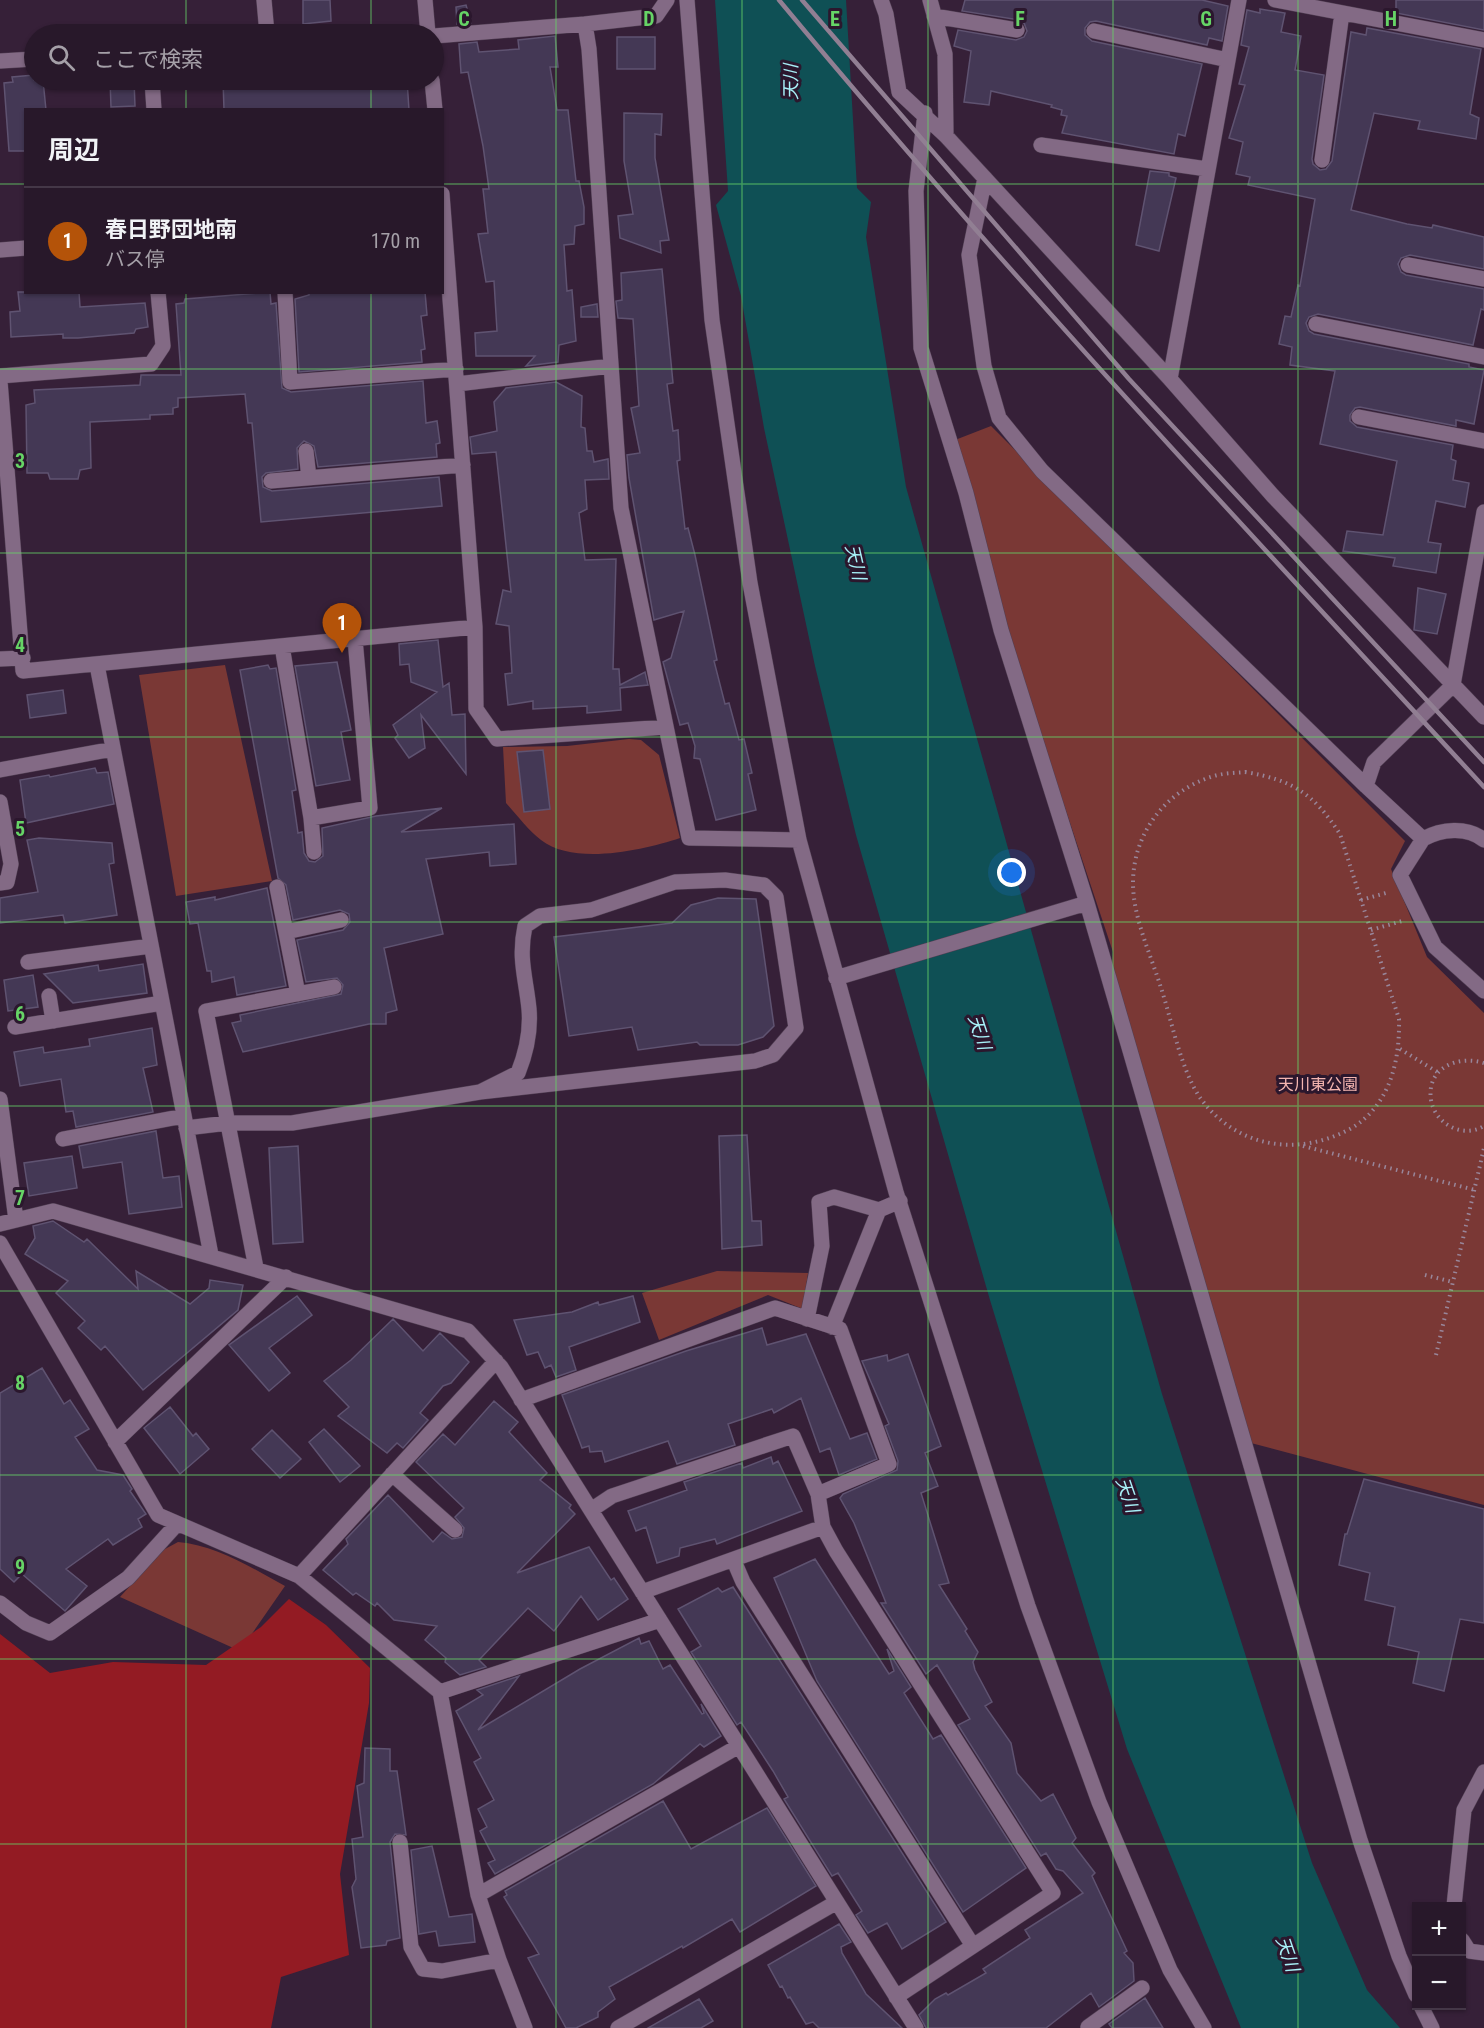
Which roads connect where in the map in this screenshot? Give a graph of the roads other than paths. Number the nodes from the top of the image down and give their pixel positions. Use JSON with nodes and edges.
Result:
{"nodes":[{"id":1,"x":264,"y":0,"type":"edge"},
{"id":2,"x":425,"y":0,"type":"edge"},
{"id":3,"x":667,"y":0,"type":"edge"},
{"id":4,"x":687,"y":0,"type":"edge"},
{"id":5,"x":881,"y":0,"type":"edge"},
{"id":6,"x":930,"y":0,"type":"edge"},
{"id":7,"x":1239,"y":0,"type":"edge"},
{"id":8,"x":1275,"y":0,"type":"edge"},
{"id":9,"x":1342,"y":13,"type":"junction"},
{"id":10,"x":934,"y":16,"type":"junction"},
{"id":11,"x":266,"y":24,"type":"edge"},
{"id":12,"x":427,"y":24,"type":"edge"},
{"id":13,"x":585,"y":24,"type":"junction"},
{"id":14,"x":1017,"y":30,"type":"dead end"},
{"id":15,"x":1094,"y":31,"type":"dead end"},
{"id":16,"x":444,"y":35,"type":"edge"},
{"id":17,"x":1484,"y":40,"type":"edge"},
{"id":18,"x":1228,"y":60,"type":"junction"},
{"id":19,"x":24,"y":61,"type":"edge"},
{"id":20,"x":0,"y":62,"type":"edge"},
{"id":21,"x":153,"y":90,"type":"edge"},
{"id":22,"x":433,"y":90,"type":"edge"},
{"id":23,"x":154,"y":108,"type":"edge"},
{"id":24,"x":435,"y":108,"type":"edge"},
{"id":25,"x":924,"y":113,"type":"junction"},
{"id":26,"x":946,"y":136,"type":"junction"},
{"id":27,"x":1041,"y":145,"type":"dead end"},
{"id":28,"x":1322,"y":160,"type":"dead end"},
{"id":29,"x":1207,"y":169,"type":"junction"},
{"id":30,"x":985,"y":178,"type":"junction"},
{"id":31,"x":444,"y":245,"type":"edge"},
{"id":32,"x":24,"y":248,"type":"edge"},
{"id":33,"x":0,"y":250,"type":"edge"},
{"id":34,"x":1408,"y":265,"type":"dead end"},
{"id":35,"x":445,"y":271,"type":"edge"},
{"id":36,"x":1484,"y":279,"type":"edge"},
{"id":37,"x":158,"y":294,"type":"edge"},
{"id":38,"x":285,"y":294,"type":"edge"},
{"id":39,"x":1316,"y":324,"type":"dead end"},
{"id":40,"x":1484,"y":357,"type":"edge"},
{"id":41,"x":611,"y":366,"type":"junction"},
{"id":42,"x":0,"y":376,"type":"edge"},
{"id":43,"x":456,"y":376,"type":"junction"},
{"id":44,"x":1170,"y":379,"type":"junction"},
{"id":45,"x":0,"y":381,"type":"edge"},
{"id":46,"x":1359,"y":417,"type":"dead end"},
{"id":47,"x":1484,"y":441,"type":"edge"},
{"id":48,"x":306,"y":451,"type":"dead end"},
{"id":49,"x":463,"y":465,"type":"junction"},
{"id":50,"x":309,"y":478,"type":"junction"},
{"id":51,"x":271,"y":481,"type":"dead end"},
{"id":52,"x":1484,"y":512,"type":"edge"},
{"id":53,"x":1479,"y":568,"type":"edge"},
{"id":54,"x":475,"y":627,"type":"junction"},
{"id":55,"x":355,"y":639,"type":"junction"},
{"id":56,"x":282,"y":646,"type":"junction"},
{"id":57,"x":23,"y":658,"type":"junction"},
{"id":58,"x":0,"y":659,"type":"edge"},
{"id":59,"x":97,"y":665,"type":"junction"},
{"id":60,"x":1453,"y":685,"type":"junction"},
{"id":61,"x":1484,"y":717,"type":"edge"},
{"id":62,"x":666,"y":727,"type":"junction"},
{"id":63,"x":114,"y":749,"type":"junction"},
{"id":64,"x":0,"y":770,"type":"edge"},
{"id":65,"x":1366,"y":786,"type":"junction"},
{"id":66,"x":0,"y":802,"type":"edge"},
{"id":67,"x":311,"y":818,"type":"junction"},
{"id":68,"x":1423,"y":839,"type":"junction"},
{"id":69,"x":799,"y":840,"type":"junction"},
{"id":70,"x":1484,"y":840,"type":"edge"},
{"id":71,"x":314,"y":852,"type":"dead end"},
{"id":72,"x":0,"y":883,"type":"edge"},
{"id":73,"x":277,"y":887,"type":"dead end"},
{"id":74,"x":1087,"y":903,"type":"junction"},
{"id":75,"x":341,"y":920,"type":"dead end"},
{"id":76,"x":286,"y":932,"type":"junction"},
{"id":77,"x":151,"y":946,"type":"junction"},
{"id":78,"x":28,"y":962,"type":"dead end"},
{"id":79,"x":836,"y":978,"type":"junction"},
{"id":80,"x":334,"y":987,"type":"dead end"},
{"id":81,"x":1484,"y":991,"type":"edge"},
{"id":82,"x":298,"y":994,"type":"junction"},
{"id":83,"x":49,"y":996,"type":"dead end"},
{"id":84,"x":162,"y":1004,"type":"junction"},
{"id":85,"x":53,"y":1021,"type":"junction"},
{"id":86,"x":15,"y":1027,"type":"dead end"},
{"id":87,"x":480,"y":1092,"type":"junction"},
{"id":88,"x":0,"y":1100,"type":"edge"},
{"id":89,"x":185,"y":1122,"type":"junction"},
{"id":90,"x":228,"y":1123,"type":"junction"},
{"id":91,"x":63,"y":1139,"type":"dead end"},
{"id":92,"x":900,"y":1201,"type":"junction"},
{"id":93,"x":879,"y":1210,"type":"junction"},
{"id":94,"x":16,"y":1220,"type":"junction"},
{"id":95,"x":0,"y":1224,"type":"edge"},
{"id":96,"x":0,"y":1243,"type":"edge"},
{"id":97,"x":211,"y":1255,"type":"junction"},
{"id":98,"x":256,"y":1268,"type":"junction"},
{"id":99,"x":286,"y":1277,"type":"junction"},
{"id":100,"x":807,"y":1319,"type":"junction"},
{"id":101,"x":832,"y":1327,"type":"junction"},
{"id":102,"x":496,"y":1361,"type":"junction"},
{"id":103,"x":521,"y":1400,"type":"junction"},
{"id":104,"x":116,"y":1442,"type":"junction"},
{"id":105,"x":392,"y":1474,"type":"junction"},
{"id":106,"x":818,"y":1494,"type":"junction"},
{"id":107,"x":591,"y":1510,"type":"junction"},
{"id":108,"x":177,"y":1524,"type":"junction"},
{"id":109,"x":823,"y":1527,"type":"junction"},
{"id":110,"x":455,"y":1530,"type":"dead end"},
{"id":111,"x":734,"y":1561,"type":"junction"},
{"id":112,"x":299,"y":1576,"type":"junction"},
{"id":113,"x":642,"y":1592,"type":"junction"},
{"id":114,"x":0,"y":1603,"type":"edge"},
{"id":115,"x":660,"y":1620,"type":"junction"},
{"id":116,"x":440,"y":1692,"type":"junction"},
{"id":117,"x":739,"y":1746,"type":"junction"},
{"id":118,"x":1484,"y":1772,"type":"edge"},
{"id":119,"x":400,"y":1842,"type":"dead end"},
{"id":120,"x":478,"y":1895,"type":"junction"},
{"id":121,"x":837,"y":1902,"type":"junction"},
{"id":122,"x":1454,"y":1902,"type":"edge"},
{"id":123,"x":973,"y":1946,"type":"junction"},
{"id":124,"x":1466,"y":1947,"type":"edge"},
{"id":125,"x":1484,"y":1953,"type":"edge"},
{"id":126,"x":499,"y":1960,"type":"junction"},
{"id":127,"x":1412,"y":1986,"type":"edge"},
{"id":128,"x":1142,"y":1988,"type":"dead end"},
{"id":129,"x":896,"y":1996,"type":"junction"},
{"id":130,"x":1423,"y":2010,"type":"edge"},
{"id":131,"x":643,"y":2022,"type":"edge"},
{"id":132,"x":525,"y":2028,"type":"edge"},
{"id":133,"x":618,"y":2028,"type":"edge"},
{"id":134,"x":916,"y":2028,"type":"edge"},
{"id":135,"x":1088,"y":2028,"type":"edge"},
{"id":136,"x":1204,"y":2028,"type":"edge"},
{"id":137,"x":1432,"y":2028,"type":"edge"}],
"edges":[{"from":1,"to":11,"type":"street"},
{"from":2,"to":12,"type":"street"},
{"from":3,"to":13,"type":"street"},
{"from":4,"to":69,"type":"street"},
{"from":5,"to":25,"type":"street"},
{"from":6,"to":10,"type":"street"},
{"from":7,"to":18,"type":"street"},
{"from":8,"to":9,"type":"street"},
{"from":9,"to":17,"type":"street"},
{"from":9,"to":28,"type":"street"},
{"from":10,"to":14,"type":"street"},
{"from":10,"to":26,"type":"street"},
{"from":13,"to":16,"type":"street"},
{"from":13,"to":41,"type":"street"},
{"from":15,"to":18,"type":"street"},
{"from":18,"to":29,"type":"street"},
{"from":19,"to":20,"type":"street"},
{"from":21,"to":23,"type":"street"},
{"from":22,"to":24,"type":"street"},
{"from":25,"to":26,"type":"street"},
{"from":25,"to":74,"type":"street"},
{"from":26,"to":30,"type":"street"},
{"from":27,"to":29,"type":"street"},
{"from":29,"to":44,"type":"street"},
{"from":30,"to":44,"type":"street"},
{"from":30,"to":65,"type":"street"},
{"from":31,"to":35,"type":"street"},
{"from":32,"to":33,"type":"street"},
{"from":34,"to":36,"type":"street"},
{"from":35,"to":43,"type":"street"},
{"from":37,"to":42,"type":"street"},
{"from":38,"to":43,"type":"street"},
{"from":39,"to":40,"type":"street"},
{"from":41,"to":43,"type":"street"},
{"from":41,"to":62,"type":"street"},
{"from":43,"to":49,"type":"street"},
{"from":44,"to":60,"type":"street"},
{"from":45,"to":57,"type":"street"},
{"from":46,"to":47,"type":"street"},
{"from":48,"to":50,"type":"street"},
{"from":49,"to":50,"type":"street"},
{"from":49,"to":54,"type":"street"},
{"from":50,"to":51,"type":"street"},
{"from":52,"to":53,"type":"street"},
{"from":53,"to":60,"type":"street"},
{"from":54,"to":55,"type":"street"},
{"from":54,"to":62,"type":"street"},
{"from":55,"to":56,"type":"street"},
{"from":55,"to":67,"type":"street"},
{"from":56,"to":59,"type":"street"},
{"from":56,"to":67,"type":"street"},
{"from":57,"to":58,"type":"street"},
{"from":57,"to":59,"type":"street"},
{"from":59,"to":63,"type":"street"},
{"from":60,"to":61,"type":"street"},
{"from":60,"to":65,"type":"street"},
{"from":62,"to":69,"type":"street"},
{"from":63,"to":64,"type":"street"},
{"from":63,"to":77,"type":"street"},
{"from":65,"to":68,"type":"street"},
{"from":66,"to":72,"type":"street"},
{"from":67,"to":71,"type":"street"},
{"from":68,"to":70,"type":"street"},
{"from":68,"to":81,"type":"street"},
{"from":69,"to":79,"type":"street"},
{"from":73,"to":76,"type":"street"},
{"from":74,"to":79,"type":"street"},
{"from":74,"to":127,"type":"street"},
{"from":75,"to":76,"type":"street"},
{"from":76,"to":82,"type":"street"},
{"from":77,"to":78,"type":"street"},
{"from":77,"to":84,"type":"street"},
{"from":79,"to":92,"type":"street"},
{"from":80,"to":82,"type":"street"},
{"from":82,"to":90,"type":"street"},
{"from":83,"to":85,"type":"street"},
{"from":84,"to":85,"type":"street"},
{"from":84,"to":89,"type":"street"},
{"from":85,"to":86,"type":"street"},
{"from":87,"to":87,"type":"street"},
{"from":87,"to":90,"type":"street"},
{"from":88,"to":94,"type":"street"},
{"from":89,"to":90,"type":"street"},
{"from":89,"to":91,"type":"street"},
{"from":89,"to":97,"type":"street"},
{"from":90,"to":98,"type":"street"},
{"from":92,"to":93,"type":"street"},
{"from":92,"to":136,"type":"street"},
{"from":93,"to":100,"type":"street"},
{"from":93,"to":101,"type":"street"},
{"from":94,"to":95,"type":"street"},
{"from":94,"to":97,"type":"street"},
{"from":96,"to":104,"type":"street"},
{"from":97,"to":98,"type":"street"},
{"from":98,"to":99,"type":"street"},
{"from":99,"to":102,"type":"street"},
{"from":99,"to":104,"type":"street"},
{"from":100,"to":101,"type":"street"},
{"from":100,"to":103,"type":"street"},
{"from":101,"to":106,"type":"street"},
{"from":102,"to":103,"type":"street"},
{"from":102,"to":105,"type":"street"},
{"from":103,"to":107,"type":"street"},
{"from":104,"to":108,"type":"street"},
{"from":105,"to":110,"type":"street"},
{"from":105,"to":112,"type":"street"},
{"from":106,"to":107,"type":"street"},
{"from":106,"to":109,"type":"street"},
{"from":107,"to":113,"type":"street"},
{"from":108,"to":112,"type":"street"},
{"from":108,"to":114,"type":"street"},
{"from":109,"to":111,"type":"street"},
{"from":109,"to":123,"type":"street"},
{"from":111,"to":113,"type":"street"},
{"from":111,"to":123,"type":"street"},
{"from":112,"to":116,"type":"street"},
{"from":113,"to":115,"type":"street"},
{"from":115,"to":116,"type":"street"},
{"from":115,"to":117,"type":"street"},
{"from":116,"to":120,"type":"street"},
{"from":117,"to":120,"type":"street"},
{"from":117,"to":121,"type":"street"},
{"from":118,"to":122,"type":"street"},
{"from":119,"to":126,"type":"street"},
{"from":120,"to":126,"type":"street"},
{"from":121,"to":129,"type":"street"},
{"from":121,"to":131,"type":"street"},
{"from":123,"to":129,"type":"street"},
{"from":124,"to":125,"type":"street"},
{"from":126,"to":132,"type":"street"},
{"from":128,"to":135,"type":"street"},
{"from":129,"to":134,"type":"street"},
{"from":130,"to":137,"type":"street"},
{"from":131,"to":133,"type":"street"}]}
